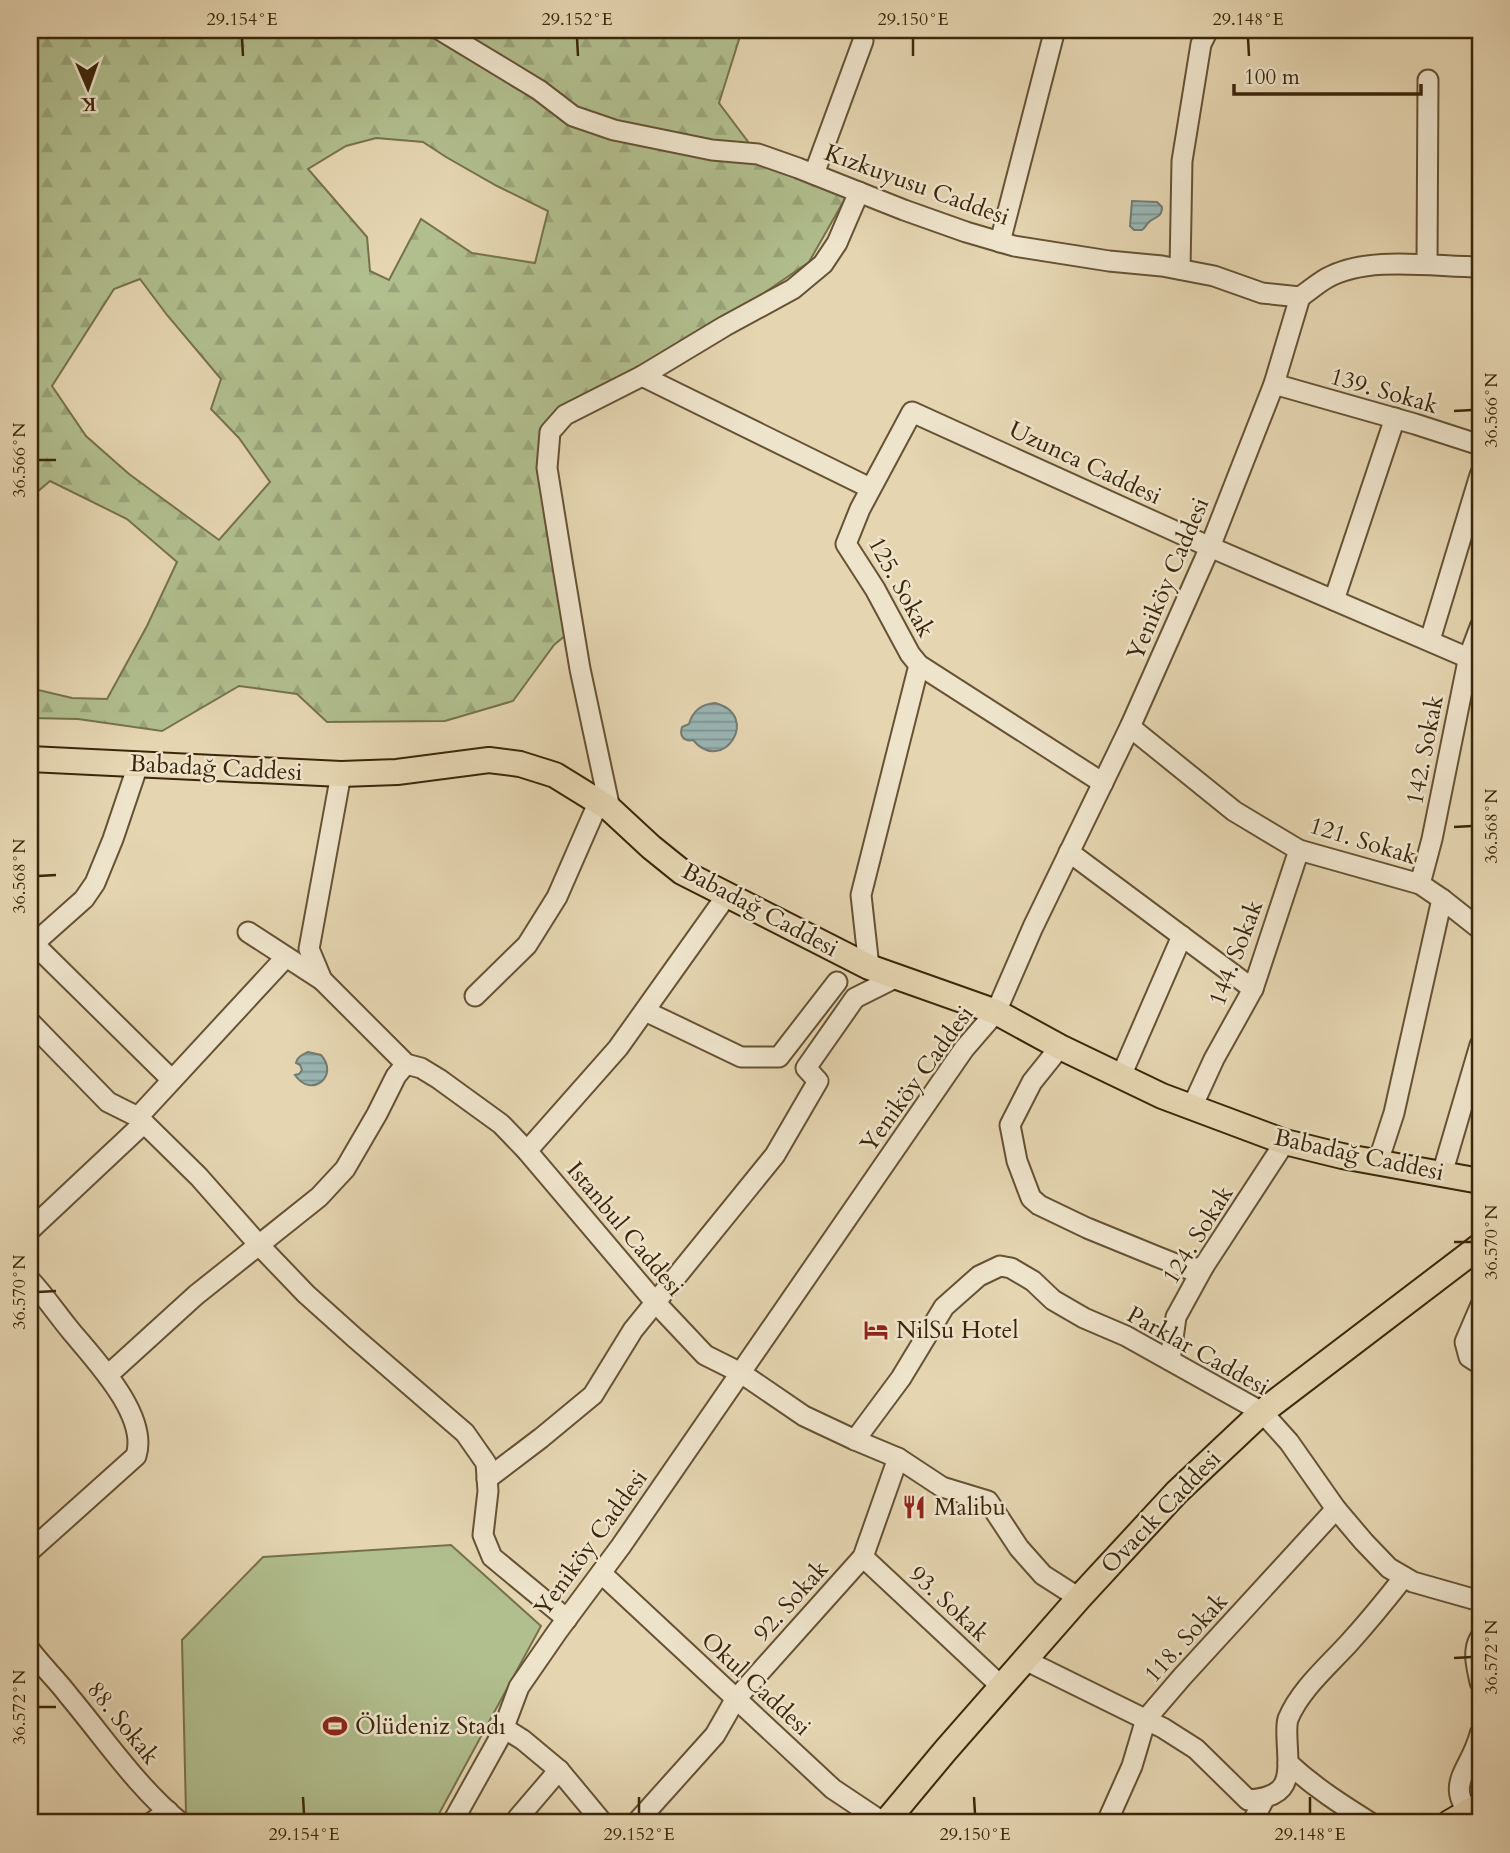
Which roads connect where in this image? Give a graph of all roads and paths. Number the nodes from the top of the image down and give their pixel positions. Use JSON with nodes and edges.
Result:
{"nodes":[{"id":1,"x":440,"y":30,"type":"edge"},
{"id":2,"x":1208,"y":30,"type":"edge"},
{"id":3,"x":1053,"y":37,"type":"dead end"},
{"id":4,"x":863,"y":41,"type":"dead end"},
{"id":5,"x":1428,"y":80,"type":"dead end"},
{"id":6,"x":814,"y":174,"type":"junction"},
{"id":7,"x":859,"y":192,"type":"junction"},
{"id":8,"x":1000,"y":242,"type":"junction"},
{"id":9,"x":1427,"y":264,"type":"junction"},
{"id":10,"x":1480,"y":267,"type":"edge"},
{"id":11,"x":1180,"y":269,"type":"junction"},
{"id":12,"x":1300,"y":298,"type":"junction"},
{"id":13,"x":642,"y":376,"type":"junction"},
{"id":14,"x":1274,"y":384,"type":"junction"},
{"id":15,"x":912,"y":412,"type":"joint"},
{"id":16,"x":1395,"y":418,"type":"junction"},
{"id":17,"x":1480,"y":445,"type":"edge"},
{"id":18,"x":1480,"y":475,"type":"edge"},
{"id":19,"x":870,"y":488,"type":"junction"},
{"id":20,"x":1210,"y":547,"type":"junction"},
{"id":21,"x":1334,"y":600,"type":"junction"},
{"id":22,"x":1480,"y":627,"type":"edge"},
{"id":23,"x":1430,"y":640,"type":"junction"},
{"id":24,"x":1474,"y":660,"type":"edge"},
{"id":25,"x":919,"y":665,"type":"junction"},
{"id":26,"x":1130,"y":727,"type":"junction"},
{"id":27,"x":30,"y":760,"type":"edge"},
{"id":28,"x":138,"y":765,"type":"junction"},
{"id":29,"x":341,"y":774,"type":"junction"},
{"id":30,"x":1103,"y":783,"type":"junction"},
{"id":31,"x":605,"y":805,"type":"junction"},
{"id":32,"x":1299,"y":850,"type":"junction"},
{"id":33,"x":1069,"y":852,"type":"junction"},
{"id":34,"x":1420,"y":884,"type":"junction"},
{"id":35,"x":727,"y":895,"type":"junction"},
{"id":36,"x":1442,"y":899,"type":"junction"},
{"id":37,"x":1480,"y":929,"type":"edge"},
{"id":38,"x":248,"y":932,"type":"dead end"},
{"id":39,"x":1182,"y":936,"type":"junction"},
{"id":40,"x":32,"y":946,"type":"edge"},
{"id":41,"x":286,"y":957,"type":"junction"},
{"id":42,"x":869,"y":967,"type":"junction"},
{"id":43,"x":897,"y":976,"type":"junction"},
{"id":44,"x":322,"y":980,"type":"junction"},
{"id":45,"x":837,"y":982,"type":"dead end"},
{"id":46,"x":1253,"y":989,"type":"junction"},
{"id":47,"x":475,"y":996,"type":"dead end"},
{"id":48,"x":645,"y":1011,"type":"junction"},
{"id":49,"x":996,"y":1012,"type":"junction"},
{"id":50,"x":30,"y":1022,"type":"edge"},
{"id":51,"x":1480,"y":1045,"type":"edge"},
{"id":52,"x":1060,"y":1047,"type":"junction"},
{"id":53,"x":406,"y":1064,"type":"junction"},
{"id":54,"x":1121,"y":1076,"type":"junction"},
{"id":55,"x":172,"y":1080,"type":"junction"},
{"id":56,"x":1192,"y":1107,"type":"junction"},
{"id":57,"x":141,"y":1120,"type":"junction"},
{"id":58,"x":1285,"y":1142,"type":"junction"},
{"id":59,"x":527,"y":1151,"type":"junction"},
{"id":60,"x":1378,"y":1162,"type":"junction"},
{"id":61,"x":1442,"y":1174,"type":"junction"},
{"id":62,"x":1480,"y":1181,"type":"edge"},
{"id":63,"x":30,"y":1230,"type":"edge"},
{"id":64,"x":258,"y":1245,"type":"junction"},
{"id":65,"x":1480,"y":1246,"type":"edge"},
{"id":66,"x":1204,"y":1266,"type":"junction"},
{"id":67,"x":30,"y":1280,"type":"edge"},
{"id":68,"x":655,"y":1302,"type":"junction"},
{"id":69,"x":1480,"y":1307,"type":"edge"},
{"id":70,"x":1170,"y":1360,"type":"junction"},
{"id":71,"x":1480,"y":1364,"type":"edge"},
{"id":72,"x":741,"y":1373,"type":"junction"},
{"id":73,"x":108,"y":1375,"type":"junction"},
{"id":74,"x":1262,"y":1412,"type":"junction"},
{"id":75,"x":855,"y":1440,"type":"junction"},
{"id":76,"x":898,"y":1458,"type":"junction"},
{"id":77,"x":487,"y":1479,"type":"junction"},
{"id":78,"x":1336,"y":1509,"type":"junction"},
{"id":79,"x":30,"y":1551,"type":"edge"},
{"id":80,"x":863,"y":1557,"type":"junction"},
{"id":81,"x":601,"y":1573,"type":"junction"},
{"id":82,"x":1404,"y":1577,"type":"junction"},
{"id":83,"x":1079,"y":1598,"type":"junction"},
{"id":84,"x":1480,"y":1601,"type":"edge"},
{"id":85,"x":567,"y":1619,"type":"junction"},
{"id":86,"x":1480,"y":1638,"type":"edge"},
{"id":87,"x":31,"y":1655,"type":"edge"},
{"id":88,"x":1025,"y":1660,"type":"junction"},
{"id":89,"x":1480,"y":1682,"type":"edge"},
{"id":90,"x":1002,"y":1687,"type":"junction"},
{"id":91,"x":735,"y":1700,"type":"junction"},
{"id":92,"x":1146,"y":1719,"type":"junction"},
{"id":93,"x":504,"y":1728,"type":"junction"},
{"id":94,"x":1480,"y":1734,"type":"edge"},
{"id":95,"x":1288,"y":1763,"type":"junction"},
{"id":96,"x":559,"y":1770,"type":"junction"},
{"id":97,"x":1264,"y":1799,"type":"junction"},
{"id":98,"x":1469,"y":1816,"type":"edge"},
{"id":99,"x":174,"y":1817,"type":"edge"},
{"id":100,"x":1107,"y":1822,"type":"edge"},
{"id":101,"x":151,"y":1823,"type":"edge"},
{"id":102,"x":452,"y":1823,"type":"edge"},
{"id":103,"x":516,"y":1823,"type":"edge"},
{"id":104,"x":603,"y":1823,"type":"edge"},
{"id":105,"x":636,"y":1823,"type":"edge"},
{"id":106,"x":884,"y":1823,"type":"edge"},
{"id":107,"x":1252,"y":1823,"type":"edge"},
{"id":108,"x":1371,"y":1823,"type":"edge"}],
"edges":[{"from":1,"to":6,"type":"street","name":"Kızkuyusu Caddesi"},
{"from":2,"to":11,"type":"street"},
{"from":3,"to":8,"type":"street"},
{"from":4,"to":6,"type":"street"},
{"from":5,"to":9,"type":"street"},
{"from":6,"to":7,"type":"street","name":"Kızkuyusu Caddesi"},
{"from":7,"to":8,"type":"street","name":"Kızkuyusu Caddesi"},
{"from":7,"to":13,"type":"street"},
{"from":8,"to":11,"type":"street","name":"Kızkuyusu Caddesi"},
{"from":9,"to":10,"type":"street"},
{"from":9,"to":12,"type":"street"},
{"from":11,"to":12,"type":"street","name":"Kızkuyusu Caddesi"},
{"from":12,"to":14,"type":"street","name":"Yeniköy Caddesi"},
{"from":13,"to":19,"type":"street"},
{"from":13,"to":31,"type":"street"},
{"from":14,"to":16,"type":"street","name":"139. Sokak"},
{"from":14,"to":20,"type":"street","name":"Yeniköy Caddesi"},
{"from":15,"to":19,"type":"street","name":"125. Sokak"},
{"from":15,"to":20,"type":"street","name":"Uzunca Caddesi"},
{"from":16,"to":17,"type":"street","name":"139. Sokak"},
{"from":16,"to":21,"type":"street"},
{"from":18,"to":23,"type":"street"},
{"from":19,"to":25,"type":"street","name":"125. Sokak"},
{"from":20,"to":21,"type":"street","name":"Uzunca Caddesi"},
{"from":20,"to":26,"type":"street","name":"Yeniköy Caddesi"},
{"from":21,"to":23,"type":"street","name":"Uzunca Caddesi"},
{"from":22,"to":24,"type":"street","name":"142. Sokak"},
{"from":23,"to":24,"type":"street","name":"Uzunca Caddesi"},
{"from":24,"to":34,"type":"street","name":"142. Sokak"},
{"from":25,"to":30,"type":"street","name":"125. Sokak"},
{"from":25,"to":42,"type":"street"},
{"from":26,"to":30,"type":"street","name":"Yeniköy Caddesi"},
{"from":26,"to":32,"type":"street","name":"121. Sokak"},
{"from":27,"to":28,"type":"main road","name":"Babadağ Caddesi"},
{"from":28,"to":29,"type":"main road","name":"Babadağ Caddesi"},
{"from":28,"to":40,"type":"street"},
{"from":29,"to":31,"type":"main road","name":"Babadağ Caddesi"},
{"from":29,"to":44,"type":"street","name":"Istanbul Caddesi"},
{"from":30,"to":33,"type":"street","name":"Yeniköy Caddesi"},
{"from":31,"to":35,"type":"main road","name":"Babadağ Caddesi"},
{"from":31,"to":47,"type":"street"},
{"from":32,"to":34,"type":"street","name":"121. Sokak"},
{"from":32,"to":46,"type":"street","name":"144. Sokak"},
{"from":33,"to":39,"type":"street"},
{"from":33,"to":49,"type":"street","name":"Yeniköy Caddesi"},
{"from":34,"to":36,"type":"street","name":"121. Sokak"},
{"from":35,"to":42,"type":"main road","name":"Babadağ Caddesi"},
{"from":35,"to":48,"type":"street"},
{"from":36,"to":37,"type":"street","name":"121. Sokak"},
{"from":36,"to":60,"type":"street"},
{"from":38,"to":41,"type":"street"},
{"from":39,"to":46,"type":"street"},
{"from":39,"to":54,"type":"street"},
{"from":40,"to":55,"type":"street"},
{"from":41,"to":44,"type":"street"},
{"from":41,"to":55,"type":"street"},
{"from":42,"to":43,"type":"main road","name":"Babadağ Caddesi"},
{"from":43,"to":49,"type":"main road","name":"Babadağ Caddesi"},
{"from":43,"to":68,"type":"street"},
{"from":44,"to":53,"type":"street","name":"Istanbul Caddesi"},
{"from":45,"to":48,"type":"street"},
{"from":46,"to":56,"type":"street","name":"144. Sokak"},
{"from":48,"to":59,"type":"street"},
{"from":49,"to":52,"type":"main road","name":"Babadağ Caddesi"},
{"from":49,"to":72,"type":"street","name":"Yeniköy Caddesi"},
{"from":50,"to":57,"type":"street"},
{"from":51,"to":61,"type":"street"},
{"from":52,"to":54,"type":"main road","name":"Babadağ Caddesi"},
{"from":52,"to":66,"type":"street"},
{"from":53,"to":59,"type":"street","name":"Istanbul Caddesi"},
{"from":53,"to":64,"type":"street"},
{"from":54,"to":56,"type":"main road","name":"Babadağ Caddesi"},
{"from":55,"to":57,"type":"street"},
{"from":56,"to":58,"type":"main road","name":"Babadağ Caddesi"},
{"from":57,"to":63,"type":"street"},
{"from":57,"to":64,"type":"street"},
{"from":58,"to":60,"type":"main road","name":"Babadağ Caddesi"},
{"from":58,"to":66,"type":"street","name":"124. Sokak"},
{"from":59,"to":68,"type":"street","name":"Istanbul Caddesi"},
{"from":60,"to":61,"type":"main road","name":"Babadağ Caddesi"},
{"from":61,"to":62,"type":"main road","name":"Babadağ Caddesi"},
{"from":64,"to":73,"type":"street"},
{"from":64,"to":77,"type":"street"},
{"from":65,"to":74,"type":"main road","name":"Ovacık Caddesi"},
{"from":66,"to":70,"type":"street","name":"124. Sokak"},
{"from":67,"to":73,"type":"street"},
{"from":68,"to":72,"type":"street","name":"Istanbul Caddesi"},
{"from":68,"to":77,"type":"street"},
{"from":69,"to":71,"type":"street"},
{"from":70,"to":74,"type":"street","name":"Parklar Caddesi"},
{"from":70,"to":75,"type":"street","name":"Parklar Caddesi"},
{"from":72,"to":75,"type":"street","name":"Istanbul Caddesi"},
{"from":72,"to":81,"type":"street","name":"Yeniköy Caddesi"},
{"from":73,"to":79,"type":"street"},
{"from":74,"to":78,"type":"street","name":"Parklar Caddesi"},
{"from":74,"to":83,"type":"main road","name":"Ovacık Caddesi"},
{"from":75,"to":76,"type":"street","name":"Istanbul Caddesi"},
{"from":76,"to":80,"type":"street","name":"92. Sokak"},
{"from":76,"to":83,"type":"street","name":"Istanbul Caddesi"},
{"from":77,"to":85,"type":"street"},
{"from":78,"to":82,"type":"street","name":"Parklar Caddesi"},
{"from":78,"to":92,"type":"street","name":"118. Sokak"},
{"from":80,"to":90,"type":"street","name":"93. Sokak"},
{"from":80,"to":91,"type":"street","name":"92. Sokak"},
{"from":81,"to":85,"type":"street","name":"Yeniköy Caddesi"},
{"from":81,"to":91,"type":"street","name":"Okul Caddesi"},
{"from":82,"to":84,"type":"street","name":"Parklar Caddesi"},
{"from":82,"to":95,"type":"street"},
{"from":83,"to":88,"type":"main road","name":"Ovacık Caddesi"},
{"from":85,"to":93,"type":"street","name":"Yeniköy Caddesi"},
{"from":86,"to":89,"type":"street"},
{"from":87,"to":99,"type":"street","name":"88. Sokak"},
{"from":88,"to":90,"type":"main road","name":"Ovacık Caddesi"},
{"from":88,"to":92,"type":"street"},
{"from":90,"to":106,"type":"main road","name":"Ovacık Caddesi"},
{"from":91,"to":105,"type":"street","name":"92. Sokak"},
{"from":91,"to":106,"type":"street","name":"Okul Caddesi"},
{"from":92,"to":97,"type":"street"},
{"from":92,"to":100,"type":"street","name":"118. Sokak"},
{"from":93,"to":96,"type":"street"},
{"from":93,"to":102,"type":"street","name":"Yeniköy Caddesi"},
{"from":94,"to":98,"type":"street"},
{"from":95,"to":97,"type":"street"},
{"from":95,"to":108,"type":"street"},
{"from":96,"to":103,"type":"street"},
{"from":96,"to":104,"type":"street"},
{"from":97,"to":107,"type":"street"},
{"from":99,"to":101,"type":"street"}]}
